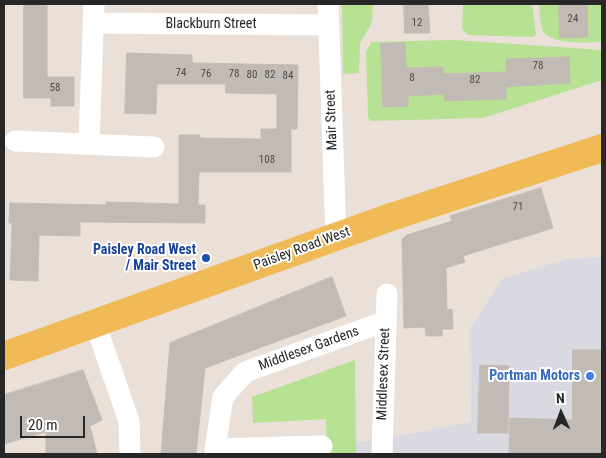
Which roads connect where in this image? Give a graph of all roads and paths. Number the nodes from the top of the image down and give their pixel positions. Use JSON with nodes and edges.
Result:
{"nodes":[{"id":1,"x":328,"y":4,"type":"edge"},
{"id":2,"x":94,"y":13,"type":"edge"},
{"id":3,"x":328,"y":25,"type":"junction"},
{"id":4,"x":15,"y":141,"type":"dead end"},
{"id":5,"x":89,"y":143,"type":"junction"},
{"id":6,"x":154,"y":148,"type":"dead end"},
{"id":7,"x":602,"y":148,"type":"edge"},
{"id":8,"x":336,"y":236,"type":"junction"},
{"id":9,"x":388,"y":294,"type":"dead end"},
{"id":10,"x":386,"y":321,"type":"junction"},
{"id":11,"x":95,"y":323,"type":"junction"},
{"id":12,"x":4,"y":356,"type":"edge"},
{"id":13,"x":322,"y":446,"type":"dead end"},
{"id":14,"x":130,"y":454,"type":"edge"},
{"id":15,"x":382,"y":454,"type":"edge"}],
"edges":[{"from":1,"to":3,"type":"street","name":"Mair Street"},
{"from":2,"to":3,"type":"street","name":"Blackburn Street"},
{"from":2,"to":5,"type":"street","name":"Blackburn Street"},
{"from":3,"to":8,"type":"street","name":"Mair Street"},
{"from":4,"to":5,"type":"street"},
{"from":5,"to":6,"type":"street"},
{"from":7,"to":8,"type":"main road","name":"Paisley Road West"},
{"from":8,"to":11,"type":"main road","name":"Paisley Road West"},
{"from":9,"to":10,"type":"street","name":"Middlesex Street"},
{"from":10,"to":13,"type":"street","name":"Middlesex Gardens"},
{"from":10,"to":15,"type":"street","name":"Middlesex Street"},
{"from":11,"to":12,"type":"main road","name":"Paisley Road West"},
{"from":11,"to":14,"type":"street"}]}
